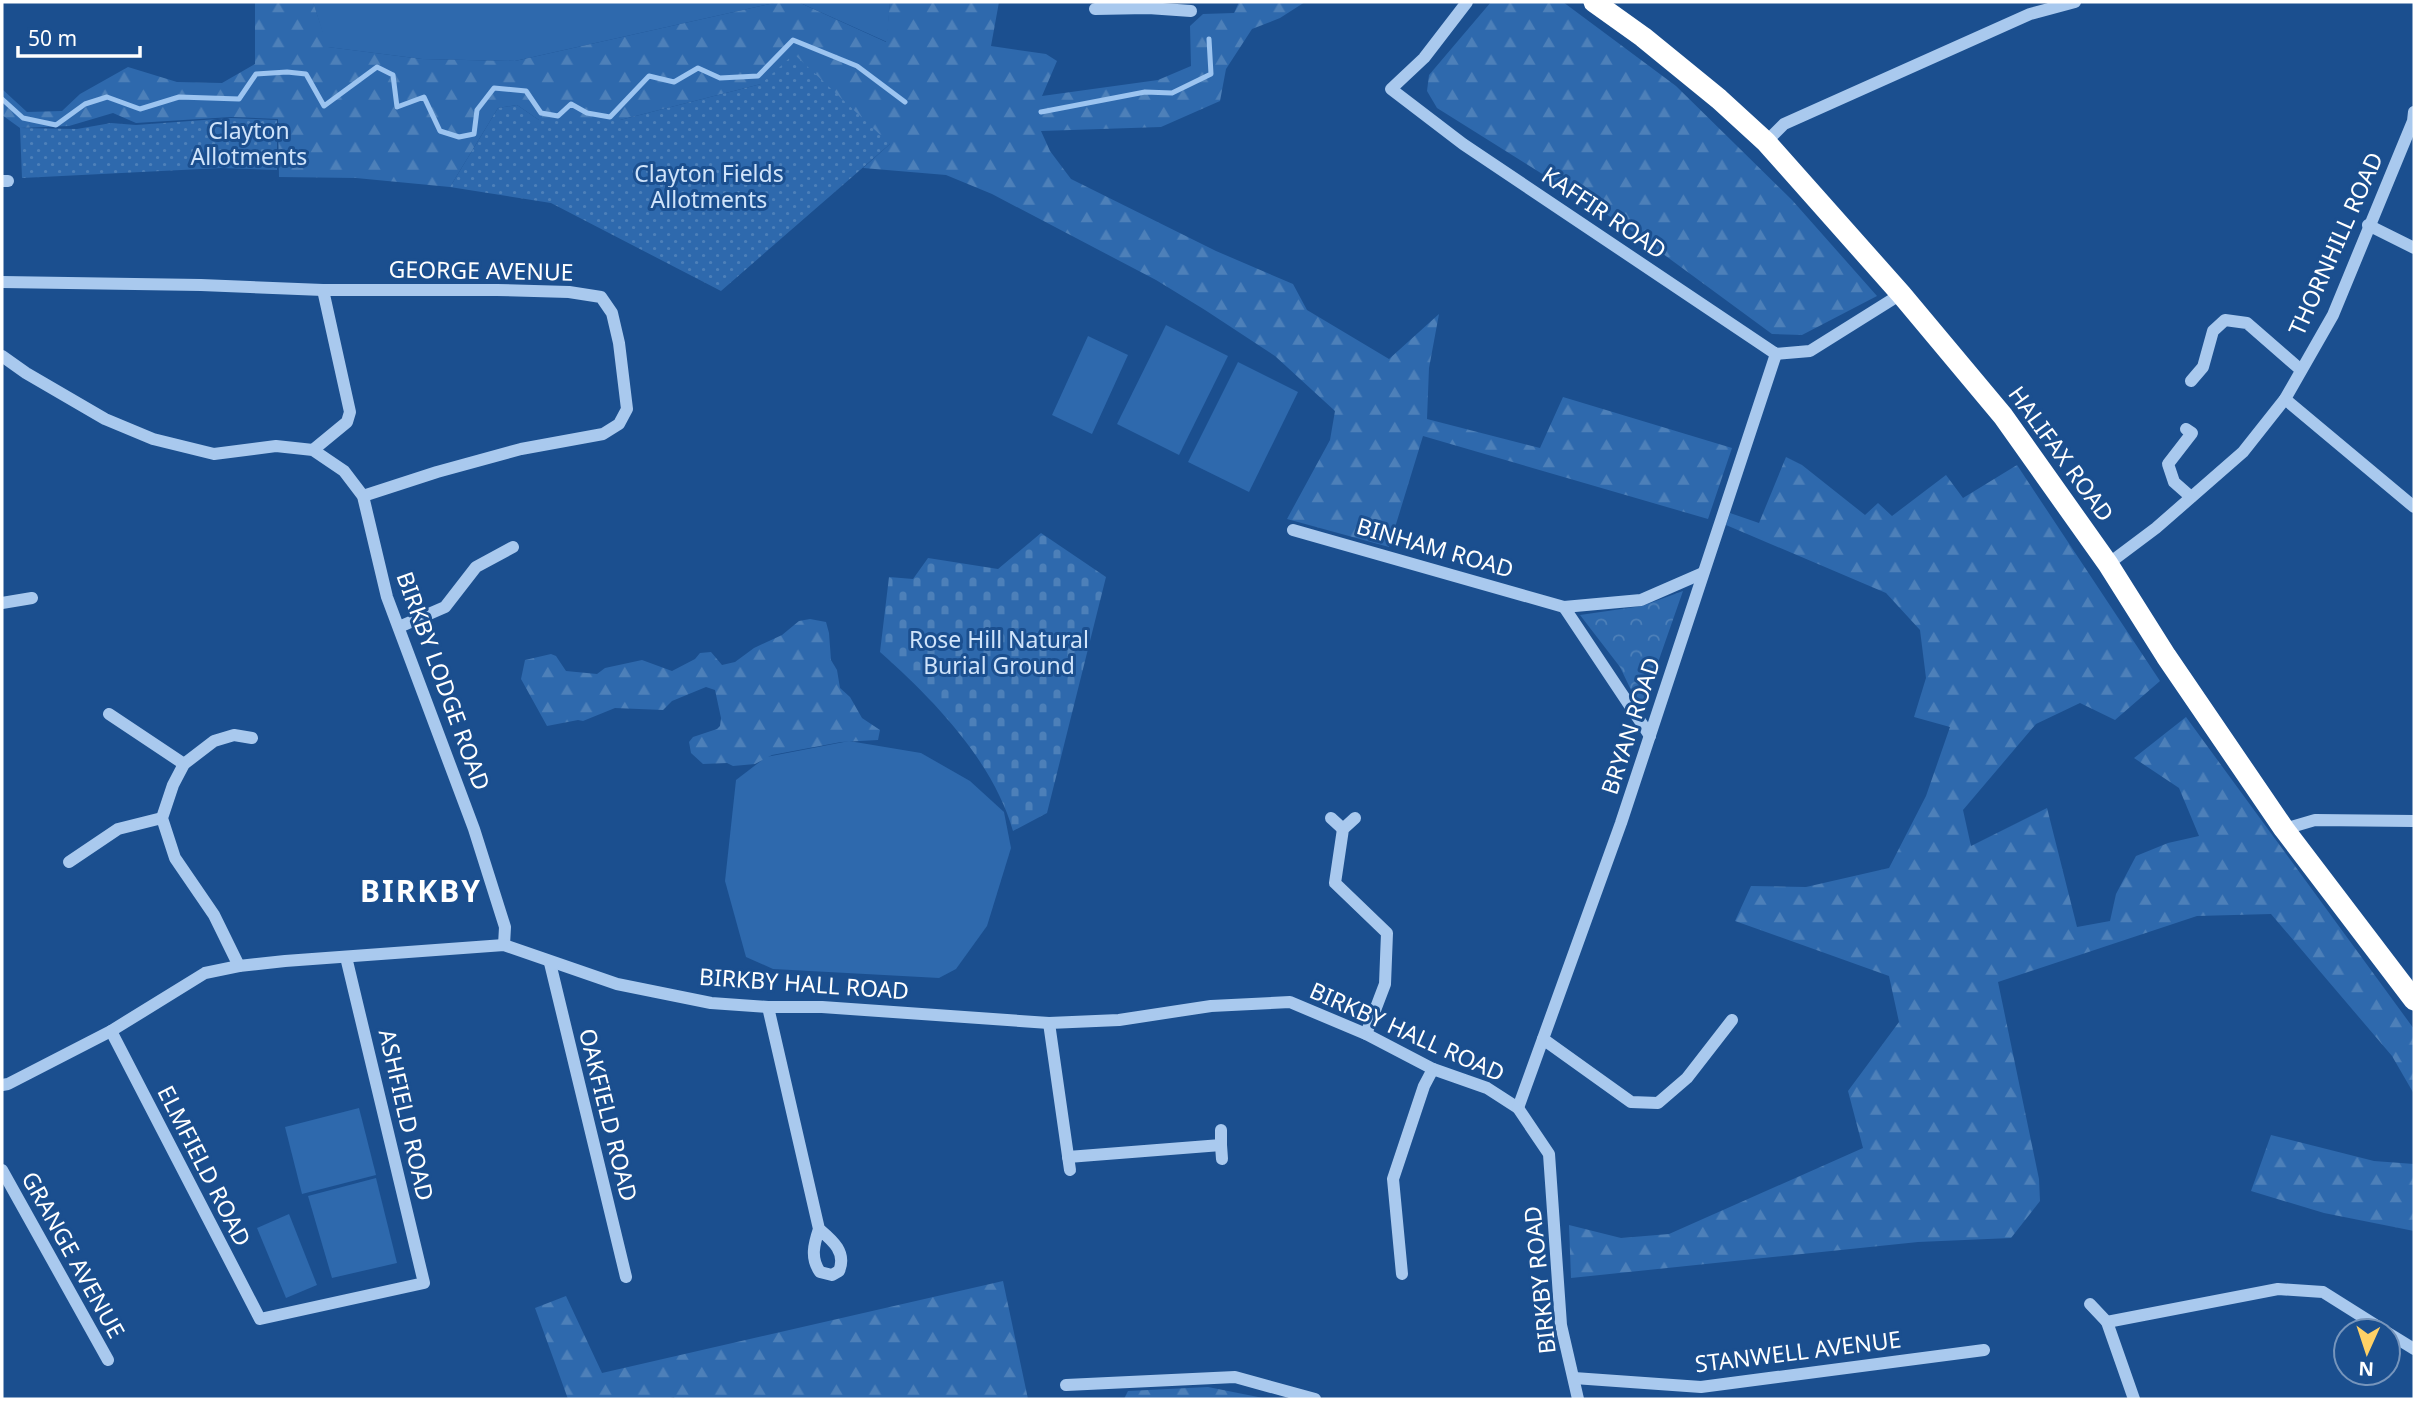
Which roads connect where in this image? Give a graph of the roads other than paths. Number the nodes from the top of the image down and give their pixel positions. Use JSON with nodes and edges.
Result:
{"nodes":[{"id":1,"x":1467,"y":2,"type":"edge"},
{"id":2,"x":1594,"y":2,"type":"edge"},
{"id":3,"x":2075,"y":2,"type":"edge"},
{"id":4,"x":1149,"y":5,"type":"edge"},
{"id":5,"x":1095,"y":9,"type":"dead end"},
{"id":6,"x":1191,"y":11,"type":"dead end"},
{"id":7,"x":2414,"y":112,"type":"edge"},
{"id":8,"x":1766,"y":142,"type":"junction"},
{"id":9,"x":2368,"y":225,"type":"junction"},
{"id":10,"x":2414,"y":248,"type":"edge"},
{"id":11,"x":2,"y":282,"type":"edge"},
{"id":12,"x":323,"y":290,"type":"junction"},
{"id":13,"x":1901,"y":294,"type":"junction"},
{"id":14,"x":1776,"y":354,"type":"junction"},
{"id":15,"x":2,"y":356,"type":"edge"},
{"id":16,"x":2301,"y":370,"type":"junction"},
{"id":17,"x":2191,"y":381,"type":"dead end"},
{"id":18,"x":2285,"y":399,"type":"junction"},
{"id":19,"x":2186,"y":429,"type":"dead end"},
{"id":20,"x":313,"y":450,"type":"junction"},
{"id":21,"x":363,"y":496,"type":"junction"},
{"id":22,"x":2191,"y":498,"type":"junction"},
{"id":23,"x":2414,"y":507,"type":"edge"},
{"id":24,"x":1293,"y":530,"type":"dead end"},
{"id":25,"x":513,"y":547,"type":"dead end"},
{"id":26,"x":2108,"y":564,"type":"junction"},
{"id":27,"x":1703,"y":573,"type":"junction"},
{"id":28,"x":32,"y":598,"type":"dead end"},
{"id":29,"x":2,"y":603,"type":"edge"},
{"id":30,"x":1564,"y":607,"type":"junction"},
{"id":31,"x":399,"y":627,"type":"junction"},
{"id":32,"x":109,"y":714,"type":"dead end"},
{"id":33,"x":1650,"y":736,"type":"junction"},
{"id":34,"x":252,"y":737,"type":"dead end"},
{"id":35,"x":184,"y":764,"type":"junction"},
{"id":36,"x":162,"y":818,"type":"junction"},
{"id":37,"x":1331,"y":818,"type":"dead end"},
{"id":38,"x":1355,"y":818,"type":"dead end"},
{"id":39,"x":2414,"y":821,"type":"edge"},
{"id":40,"x":2284,"y":829,"type":"junction"},
{"id":41,"x":1343,"y":830,"type":"junction"},
{"id":42,"x":69,"y":862,"type":"dead end"},
{"id":43,"x":505,"y":945,"type":"junction"},
{"id":44,"x":346,"y":957,"type":"junction"},
{"id":45,"x":550,"y":963,"type":"junction"},
{"id":46,"x":239,"y":966,"type":"junction"},
{"id":47,"x":2414,"y":1000,"type":"edge"},
{"id":48,"x":768,"y":1007,"type":"junction"},
{"id":49,"x":1732,"y":1020,"type":"dead end"},
{"id":50,"x":1049,"y":1023,"type":"junction"},
{"id":51,"x":111,"y":1031,"type":"junction"},
{"id":52,"x":1366,"y":1034,"type":"junction"},
{"id":53,"x":1543,"y":1039,"type":"junction"},
{"id":54,"x":1433,"y":1069,"type":"junction"},
{"id":55,"x":2,"y":1085,"type":"edge"},
{"id":56,"x":1518,"y":1108,"type":"junction"},
{"id":57,"x":1221,"y":1130,"type":"dead end"},
{"id":58,"x":1221,"y":1145,"type":"junction"},
{"id":59,"x":1549,"y":1154,"type":"joint"},
{"id":60,"x":1222,"y":1159,"type":"dead end"},
{"id":61,"x":2,"y":1170,"type":"edge"},
{"id":62,"x":819,"y":1229,"type":"dead end"},
{"id":63,"x":1402,"y":1275,"type":"dead end"},
{"id":64,"x":626,"y":1277,"type":"dead end"},
{"id":65,"x":2090,"y":1304,"type":"dead end"},
{"id":66,"x":2363,"y":1317,"type":"edge"},
{"id":67,"x":260,"y":1319,"type":"joint"},
{"id":68,"x":2107,"y":1322,"type":"junction"},
{"id":69,"x":1984,"y":1350,"type":"dead end"},
{"id":70,"x":108,"y":1360,"type":"dead end"},
{"id":71,"x":1574,"y":1378,"type":"junction"},
{"id":72,"x":1066,"y":1385,"type":"dead end"},
{"id":73,"x":1315,"y":1399,"type":"edge"},
{"id":74,"x":1578,"y":1399,"type":"edge"},
{"id":75,"x":2134,"y":1399,"type":"edge"}],
"edges":[{"from":1,"to":14,"type":"street","name":"KAFFIR ROAD"},
{"from":2,"to":8,"type":"highway","name":"HALIFAX ROAD"},
{"from":3,"to":8,"type":"street"},
{"from":4,"to":5,"type":"street"},
{"from":4,"to":6,"type":"street"},
{"from":7,"to":9,"type":"street","name":"THORNHILL ROAD"},
{"from":8,"to":13,"type":"highway","name":"HALIFAX ROAD"},
{"from":9,"to":10,"type":"street"},
{"from":9,"to":16,"type":"street","name":"THORNHILL ROAD"},
{"from":11,"to":12,"type":"street","name":"GEORGE AVENUE"},
{"from":12,"to":20,"type":"street"},
{"from":12,"to":21,"type":"street","name":"GEORGE AVENUE"},
{"from":13,"to":14,"type":"street"},
{"from":13,"to":26,"type":"highway","name":"HALIFAX ROAD"},
{"from":14,"to":27,"type":"street","name":"BRYAN ROAD"},
{"from":15,"to":20,"type":"street","name":"BIRKBY LODGE ROAD"},
{"from":16,"to":17,"type":"street"},
{"from":16,"to":18,"type":"street","name":"THORNHILL ROAD"},
{"from":18,"to":22,"type":"street","name":"THORNHILL ROAD"},
{"from":18,"to":23,"type":"street"},
{"from":19,"to":22,"type":"street"},
{"from":20,"to":21,"type":"street","name":"BIRKBY LODGE ROAD"},
{"from":21,"to":31,"type":"street","name":"BIRKBY LODGE ROAD"},
{"from":22,"to":26,"type":"street","name":"THORNHILL ROAD"},
{"from":24,"to":30,"type":"street","name":"BINHAM ROAD"},
{"from":25,"to":31,"type":"street"},
{"from":26,"to":40,"type":"highway","name":"HALIFAX ROAD"},
{"from":27,"to":30,"type":"street","name":"BINHAM ROAD"},
{"from":27,"to":33,"type":"street","name":"BRYAN ROAD"},
{"from":28,"to":29,"type":"street"},
{"from":30,"to":33,"type":"street"},
{"from":31,"to":43,"type":"street","name":"BIRKBY LODGE ROAD"},
{"from":32,"to":35,"type":"street"},
{"from":33,"to":53,"type":"street","name":"BRYAN ROAD"},
{"from":34,"to":35,"type":"street"},
{"from":35,"to":36,"type":"street"},
{"from":36,"to":42,"type":"street"},
{"from":36,"to":46,"type":"street"},
{"from":37,"to":41,"type":"street"},
{"from":38,"to":41,"type":"street"},
{"from":39,"to":40,"type":"street"},
{"from":40,"to":47,"type":"highway","name":"HALIFAX ROAD"},
{"from":41,"to":52,"type":"street"},
{"from":43,"to":44,"type":"street","name":"BIRKBY HALL ROAD"},
{"from":43,"to":45,"type":"street","name":"BIRKBY HALL ROAD"},
{"from":44,"to":46,"type":"street","name":"BIRKBY HALL ROAD"},
{"from":44,"to":67,"type":"street","name":"ASHFIELD ROAD"},
{"from":45,"to":48,"type":"street","name":"BIRKBY HALL ROAD"},
{"from":45,"to":64,"type":"street","name":"OAKFIELD ROAD"},
{"from":46,"to":51,"type":"street","name":"BIRKBY HALL ROAD"},
{"from":48,"to":50,"type":"street","name":"BIRKBY HALL ROAD"},
{"from":48,"to":62,"type":"street"},
{"from":49,"to":53,"type":"street"},
{"from":50,"to":52,"type":"street","name":"BIRKBY HALL ROAD"},
{"from":50,"to":58,"type":"street"},
{"from":51,"to":55,"type":"street","name":"BIRKBY HALL ROAD"},
{"from":51,"to":67,"type":"street","name":"ELMFIELD ROAD"},
{"from":52,"to":54,"type":"street","name":"BIRKBY HALL ROAD"},
{"from":53,"to":56,"type":"street","name":"BRYAN ROAD"},
{"from":54,"to":56,"type":"street","name":"BIRKBY HALL ROAD"},
{"from":54,"to":63,"type":"street"},
{"from":56,"to":59,"type":"street","name":"BIRKBY HALL ROAD"},
{"from":57,"to":58,"type":"street"},
{"from":58,"to":60,"type":"street"},
{"from":59,"to":71,"type":"street","name":"BIRKBY ROAD"},
{"from":61,"to":70,"type":"street","name":"GRANGE AVENUE"},
{"from":65,"to":68,"type":"street"},
{"from":66,"to":68,"type":"street"},
{"from":68,"to":75,"type":"street"},
{"from":69,"to":71,"type":"street","name":"STANWELL AVENUE"},
{"from":71,"to":74,"type":"street","name":"BIRKBY ROAD"},
{"from":72,"to":73,"type":"street"}]}
